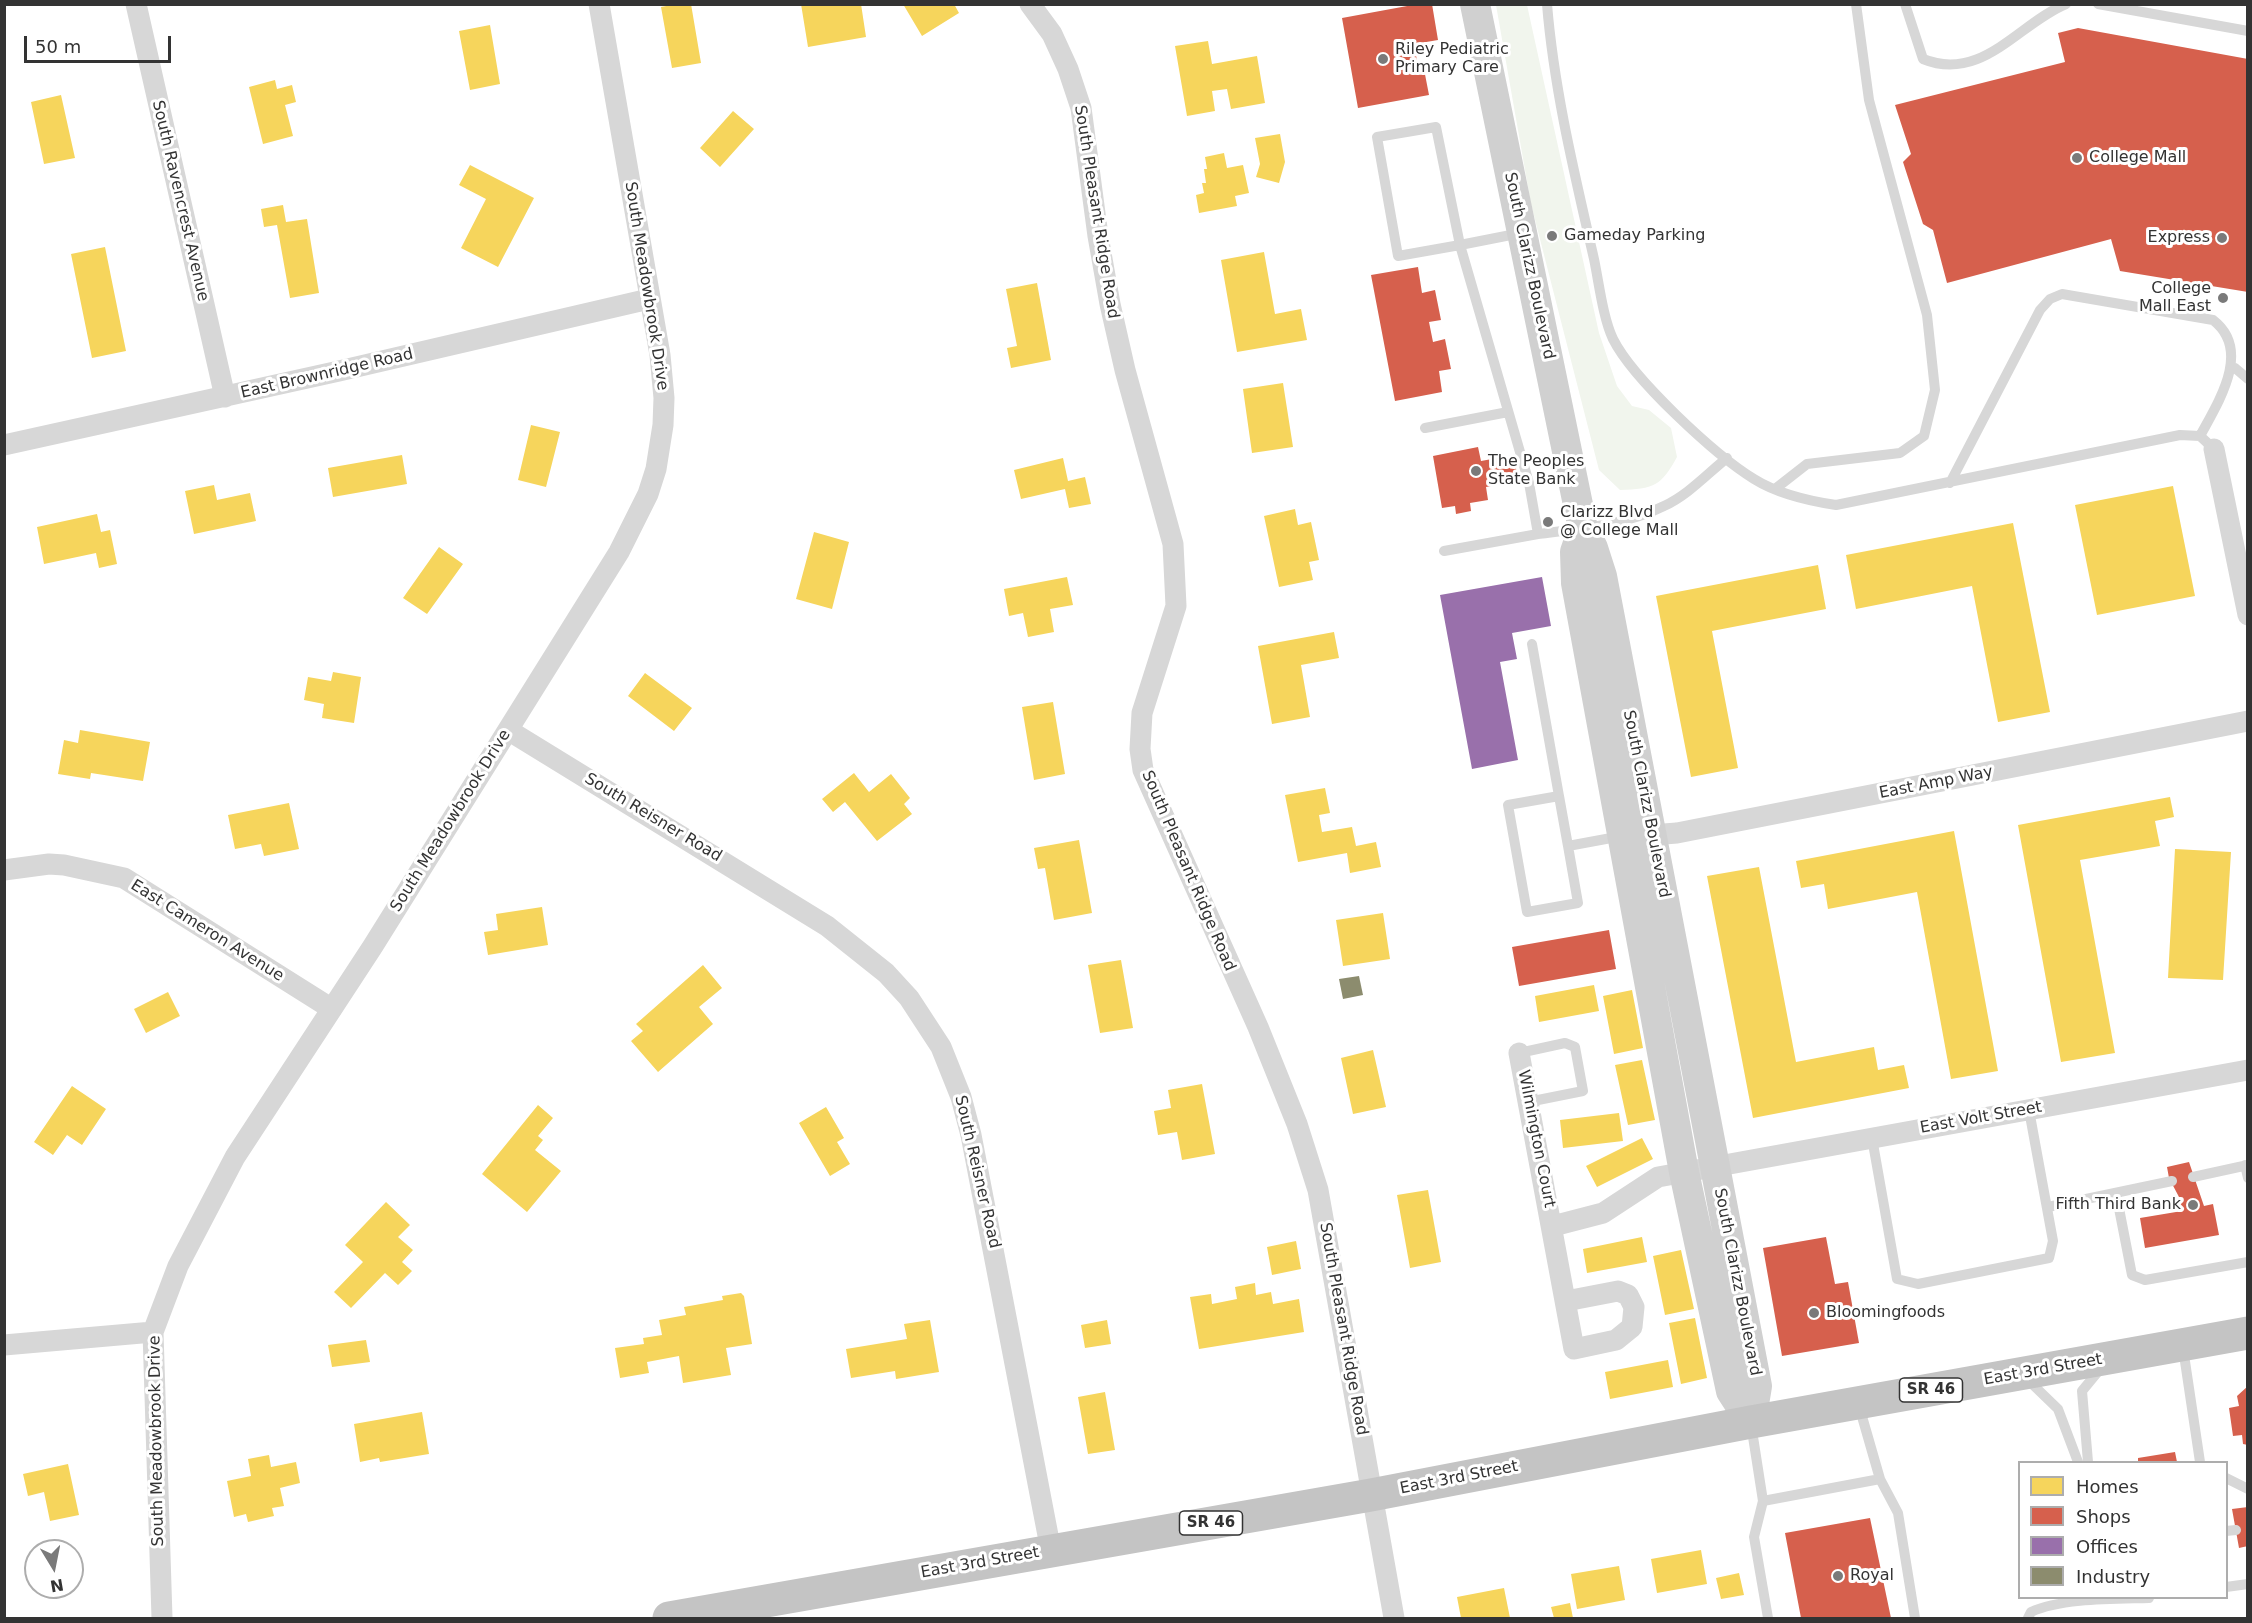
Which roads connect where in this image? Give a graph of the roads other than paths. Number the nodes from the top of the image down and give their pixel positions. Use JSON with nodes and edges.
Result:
{"nodes":[{"id":1,"x":136,"y":4,"type":"edge"},
{"id":2,"x":598,"y":4,"type":"edge"},
{"id":3,"x":1030,"y":4,"type":"edge"},
{"id":4,"x":1475,"y":4,"type":"edge"},
{"id":5,"x":1547,"y":4,"type":"edge"},
{"id":6,"x":1856,"y":4,"type":"edge"},
{"id":7,"x":1905,"y":4,"type":"edge"},
{"id":8,"x":2066,"y":4,"type":"edge"},
{"id":9,"x":2098,"y":4,"type":"edge"},
{"id":10,"x":2247,"y":31,"type":"edge"},
{"id":11,"x":1522,"y":233,"type":"junction"},
{"id":12,"x":1461,"y":245,"type":"junction"},
{"id":13,"x":649,"y":299,"type":"junction"},
{"id":14,"x":2235,"y":368,"type":"junction"},
{"id":15,"x":2247,"y":379,"type":"edge"},
{"id":16,"x":225,"y":397,"type":"junction"},
{"id":17,"x":1508,"y":412,"type":"junction"},
{"id":18,"x":1425,"y":428,"type":"dead end"},
{"id":19,"x":2207,"y":442,"type":"junction"},
{"id":20,"x":4,"y":445,"type":"edge"},
{"id":21,"x":1727,"y":458,"type":"junction"},
{"id":22,"x":1950,"y":483,"type":"junction"},
{"id":23,"x":1775,"y":489,"type":"junction"},
{"id":24,"x":1583,"y":529,"type":"junction"},
{"id":25,"x":1538,"y":534,"type":"junction"},
{"id":26,"x":1444,"y":551,"type":"dead end"},
{"id":27,"x":2247,"y":615,"type":"edge"},
{"id":28,"x":1532,"y":644,"type":"dead end"},
{"id":29,"x":2247,"y":721,"type":"edge"},
{"id":30,"x":508,"y":730,"type":"junction"},
{"id":31,"x":1559,"y":796,"type":"junction"},
{"id":32,"x":1652,"y":835,"type":"junction"},
{"id":33,"x":1622,"y":836,"type":"junction"},
{"id":34,"x":1568,"y":846,"type":"junction"},
{"id":35,"x":4,"y":870,"type":"edge"},
{"id":36,"x":332,"y":1009,"type":"junction"},
{"id":37,"x":1519,"y":1053,"type":"joint"},
{"id":38,"x":2247,"y":1070,"type":"edge"},
{"id":39,"x":1528,"y":1102,"type":"junction"},
{"id":40,"x":2029,"y":1110,"type":"junction"},
{"id":41,"x":1872,"y":1138,"type":"junction"},
{"id":42,"x":2246,"y":1165,"type":"edge"},
{"id":43,"x":1715,"y":1167,"type":"junction"},
{"id":44,"x":1683,"y":1172,"type":"junction"},
{"id":45,"x":2193,"y":1177,"type":"dead end"},
{"id":46,"x":2247,"y":1178,"type":"edge"},
{"id":47,"x":2172,"y":1181,"type":"dead end"},
{"id":48,"x":2116,"y":1193,"type":"junction"},
{"id":49,"x":2048,"y":1207,"type":"junction"},
{"id":50,"x":1553,"y":1226,"type":"junction"},
{"id":51,"x":2247,"y":1262,"type":"edge"},
{"id":52,"x":1566,"y":1301,"type":"dead end"},
{"id":53,"x":153,"y":1332,"type":"junction"},
{"id":54,"x":2247,"y":1333,"type":"edge"},
{"id":55,"x":2182,"y":1344,"type":"junction"},
{"id":56,"x":4,"y":1345,"type":"edge"},
{"id":57,"x":2111,"y":1357,"type":"junction"},
{"id":58,"x":2014,"y":1375,"type":"junction"},
{"id":59,"x":1858,"y":1402,"type":"junction"},
{"id":60,"x":1751,"y":1422,"type":"junction"},
{"id":61,"x":2078,"y":1461,"type":"edge"},
{"id":62,"x":2088,"y":1461,"type":"edge"},
{"id":63,"x":2200,"y":1461,"type":"edge"},
{"id":64,"x":1880,"y":1479,"type":"junction"},
{"id":65,"x":2228,"y":1479,"type":"edge"},
{"id":66,"x":2247,"y":1489,"type":"edge"},
{"id":67,"x":1371,"y":1495,"type":"junction"},
{"id":68,"x":1763,"y":1501,"type":"junction"},
{"id":69,"x":1051,"y":1551,"type":"junction"},
{"id":70,"x":2247,"y":1584,"type":"edge"},
{"id":71,"x":2228,"y":1587,"type":"edge"},
{"id":72,"x":2095,"y":1599,"type":"edge"},
{"id":73,"x":162,"y":1618,"type":"edge"},
{"id":74,"x":669,"y":1618,"type":"edge"},
{"id":75,"x":1394,"y":1618,"type":"edge"},
{"id":76,"x":1768,"y":1618,"type":"edge"},
{"id":77,"x":1915,"y":1618,"type":"edge"},
{"id":78,"x":2028,"y":1618,"type":"edge"}],
"edges":[{"from":1,"to":16,"type":"street","name":"South Ravencrest Avenue"},
{"from":2,"to":13,"type":"street","name":"South Meadowbrook Drive"},
{"from":3,"to":67,"type":"street","name":"South Pleasant Ridge Road"},
{"from":4,"to":11,"type":"street","name":"South Clarizz Boulevard"},
{"from":5,"to":21,"type":"lane"},
{"from":6,"to":23,"type":"lane"},
{"from":7,"to":8,"type":"lane"},
{"from":9,"to":10,"type":"lane"},
{"from":11,"to":12,"type":"lane"},
{"from":11,"to":24,"type":"street","name":"South Clarizz Boulevard"},
{"from":12,"to":12,"type":"lane"},
{"from":12,"to":17,"type":"lane"},
{"from":13,"to":16,"type":"street","name":"East Brownridge Road"},
{"from":13,"to":30,"type":"street","name":"South Meadowbrook Drive"},
{"from":14,"to":15,"type":"lane"},
{"from":14,"to":19,"type":"lane"},
{"from":14,"to":22,"type":"lane"},
{"from":16,"to":20,"type":"street","name":"East Brownridge Road"},
{"from":17,"to":18,"type":"lane"},
{"from":17,"to":25,"type":"lane"},
{"from":19,"to":22,"type":"lane"},
{"from":19,"to":27,"type":"street"},
{"from":21,"to":23,"type":"lane"},
{"from":21,"to":24,"type":"lane"},
{"from":22,"to":23,"type":"lane"},
{"from":24,"to":25,"type":"lane"},
{"from":24,"to":32,"type":"street","name":"South Clarizz Boulevard"},
{"from":24,"to":33,"type":"street","name":"South Clarizz Boulevard"},
{"from":25,"to":26,"type":"lane"},
{"from":28,"to":31,"type":"lane"},
{"from":29,"to":32,"type":"street","name":"East Amp Way"},
{"from":30,"to":36,"type":"street","name":"South Meadowbrook Drive"},
{"from":30,"to":69,"type":"street","name":"South Reisner Road"},
{"from":31,"to":34,"type":"lane"},
{"from":31,"to":34,"type":"lane"},
{"from":32,"to":33,"type":"street","name":"East Amp Way"},
{"from":32,"to":43,"type":"street","name":"South Clarizz Boulevard"},
{"from":33,"to":34,"type":"lane"},
{"from":33,"to":44,"type":"street","name":"South Clarizz Boulevard"},
{"from":35,"to":36,"type":"street","name":"East Cameron Avenue"},
{"from":36,"to":53,"type":"street","name":"South Meadowbrook Drive"},
{"from":37,"to":39,"type":"street","name":"Wilmington Court"},
{"from":37,"to":39,"type":"lane"},
{"from":38,"to":40,"type":"street","name":"East Volt Street"},
{"from":39,"to":50,"type":"street","name":"Wilmington Court"},
{"from":40,"to":41,"type":"street","name":"East Volt Street"},
{"from":40,"to":49,"type":"lane"},
{"from":41,"to":43,"type":"street","name":"East Volt Street"},
{"from":41,"to":49,"type":"lane"},
{"from":42,"to":45,"type":"lane"},
{"from":42,"to":46,"type":"lane"},
{"from":43,"to":44,"type":"street","name":"Wilmington Court"},
{"from":43,"to":60,"type":"street","name":"South Clarizz Boulevard"},
{"from":44,"to":50,"type":"street","name":"Wilmington Court"},
{"from":44,"to":60,"type":"street","name":"South Clarizz Boulevard"},
{"from":47,"to":48,"type":"lane"},
{"from":48,"to":49,"type":"lane"},
{"from":48,"to":51,"type":"lane"},
{"from":50,"to":52,"type":"street","name":"Wilmington Court"},
{"from":53,"to":56,"type":"street"},
{"from":53,"to":73,"type":"street","name":"South Meadowbrook Drive"},
{"from":54,"to":55,"type":"highway","name":"East 3rd Street","number":"SR 46"},
{"from":55,"to":57,"type":"highway","name":"East 3rd Street","number":"SR 46"},
{"from":55,"to":63,"type":"lane"},
{"from":57,"to":58,"type":"highway","name":"East 3rd Street","number":"SR 46"},
{"from":57,"to":62,"type":"lane"},
{"from":58,"to":59,"type":"highway","name":"East 3rd Street","number":"SR 46"},
{"from":58,"to":61,"type":"lane"},
{"from":59,"to":60,"type":"highway","name":"East 3rd Street","number":"SR 46"},
{"from":59,"to":64,"type":"lane"},
{"from":60,"to":67,"type":"highway","name":"East 3rd Street","number":"SR 46"},
{"from":60,"to":68,"type":"lane"},
{"from":64,"to":68,"type":"lane"},
{"from":64,"to":77,"type":"lane"},
{"from":65,"to":66,"type":"lane"},
{"from":67,"to":69,"type":"highway","name":"East 3rd Street","number":"SR 46"},
{"from":67,"to":75,"type":"street","name":"South Pleasant Ridge Road"},
{"from":68,"to":76,"type":"lane"},
{"from":69,"to":74,"type":"highway","name":"East 3rd Street","number":"SR 46"},
{"from":70,"to":71,"type":"lane"},
{"from":72,"to":78,"type":"lane"}]}
